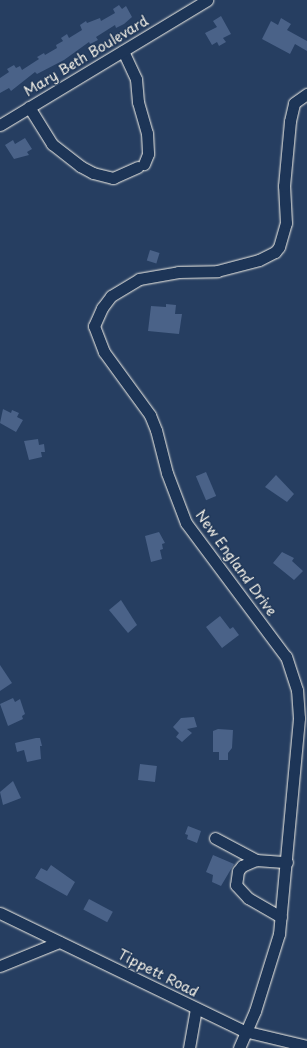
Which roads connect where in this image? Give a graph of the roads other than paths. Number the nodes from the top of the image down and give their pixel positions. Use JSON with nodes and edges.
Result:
{"nodes":[{"id":1,"x":207,"y":0,"type":"edge"},
{"id":2,"x":123,"y":51,"type":"junction"},
{"id":3,"x":307,"y":94,"type":"edge"},
{"id":4,"x":29,"y":108,"type":"junction"},
{"id":5,"x":0,"y":125,"type":"edge"},
{"id":6,"x":215,"y":838,"type":"dead end"},
{"id":7,"x":256,"y":860,"type":"junction"},
{"id":8,"x":287,"y":862,"type":"junction"},
{"id":9,"x":0,"y":913,"type":"edge"},
{"id":10,"x":281,"y":916,"type":"junction"},
{"id":11,"x":59,"y":942,"type":"junction"},
{"id":12,"x":0,"y":966,"type":"edge"},
{"id":13,"x":196,"y":1009,"type":"junction"},
{"id":14,"x":244,"y":1031,"type":"junction"},
{"id":15,"x":302,"y":1047,"type":"edge"},
{"id":16,"x":189,"y":1048,"type":"edge"},
{"id":17,"x":239,"y":1048,"type":"edge"}],
"edges":[{"from":1,"to":2,"type":"street","name":"Mary Beth Boulevard"},
{"from":2,"to":4,"type":"street","name":"Mary Beth Boulevard"},
{"from":2,"to":4,"type":"street"},
{"from":3,"to":8,"type":"street","name":"New England Drive"},
{"from":4,"to":5,"type":"street","name":"Mary Beth Boulevard"},
{"from":6,"to":7,"type":"street"},
{"from":7,"to":8,"type":"street"},
{"from":7,"to":10,"type":"street"},
{"from":8,"to":10,"type":"street","name":"New England Drive"},
{"from":9,"to":11,"type":"street","name":"Tippett Road"},
{"from":10,"to":14,"type":"street","name":"New England Drive"},
{"from":11,"to":12,"type":"street"},
{"from":11,"to":13,"type":"street","name":"Tippett Road"},
{"from":13,"to":14,"type":"street","name":"Tippett Road"},
{"from":13,"to":16,"type":"street"},
{"from":14,"to":15,"type":"street","name":"Tippett Road"},
{"from":14,"to":17,"type":"street","name":"New England Drive"}]}
